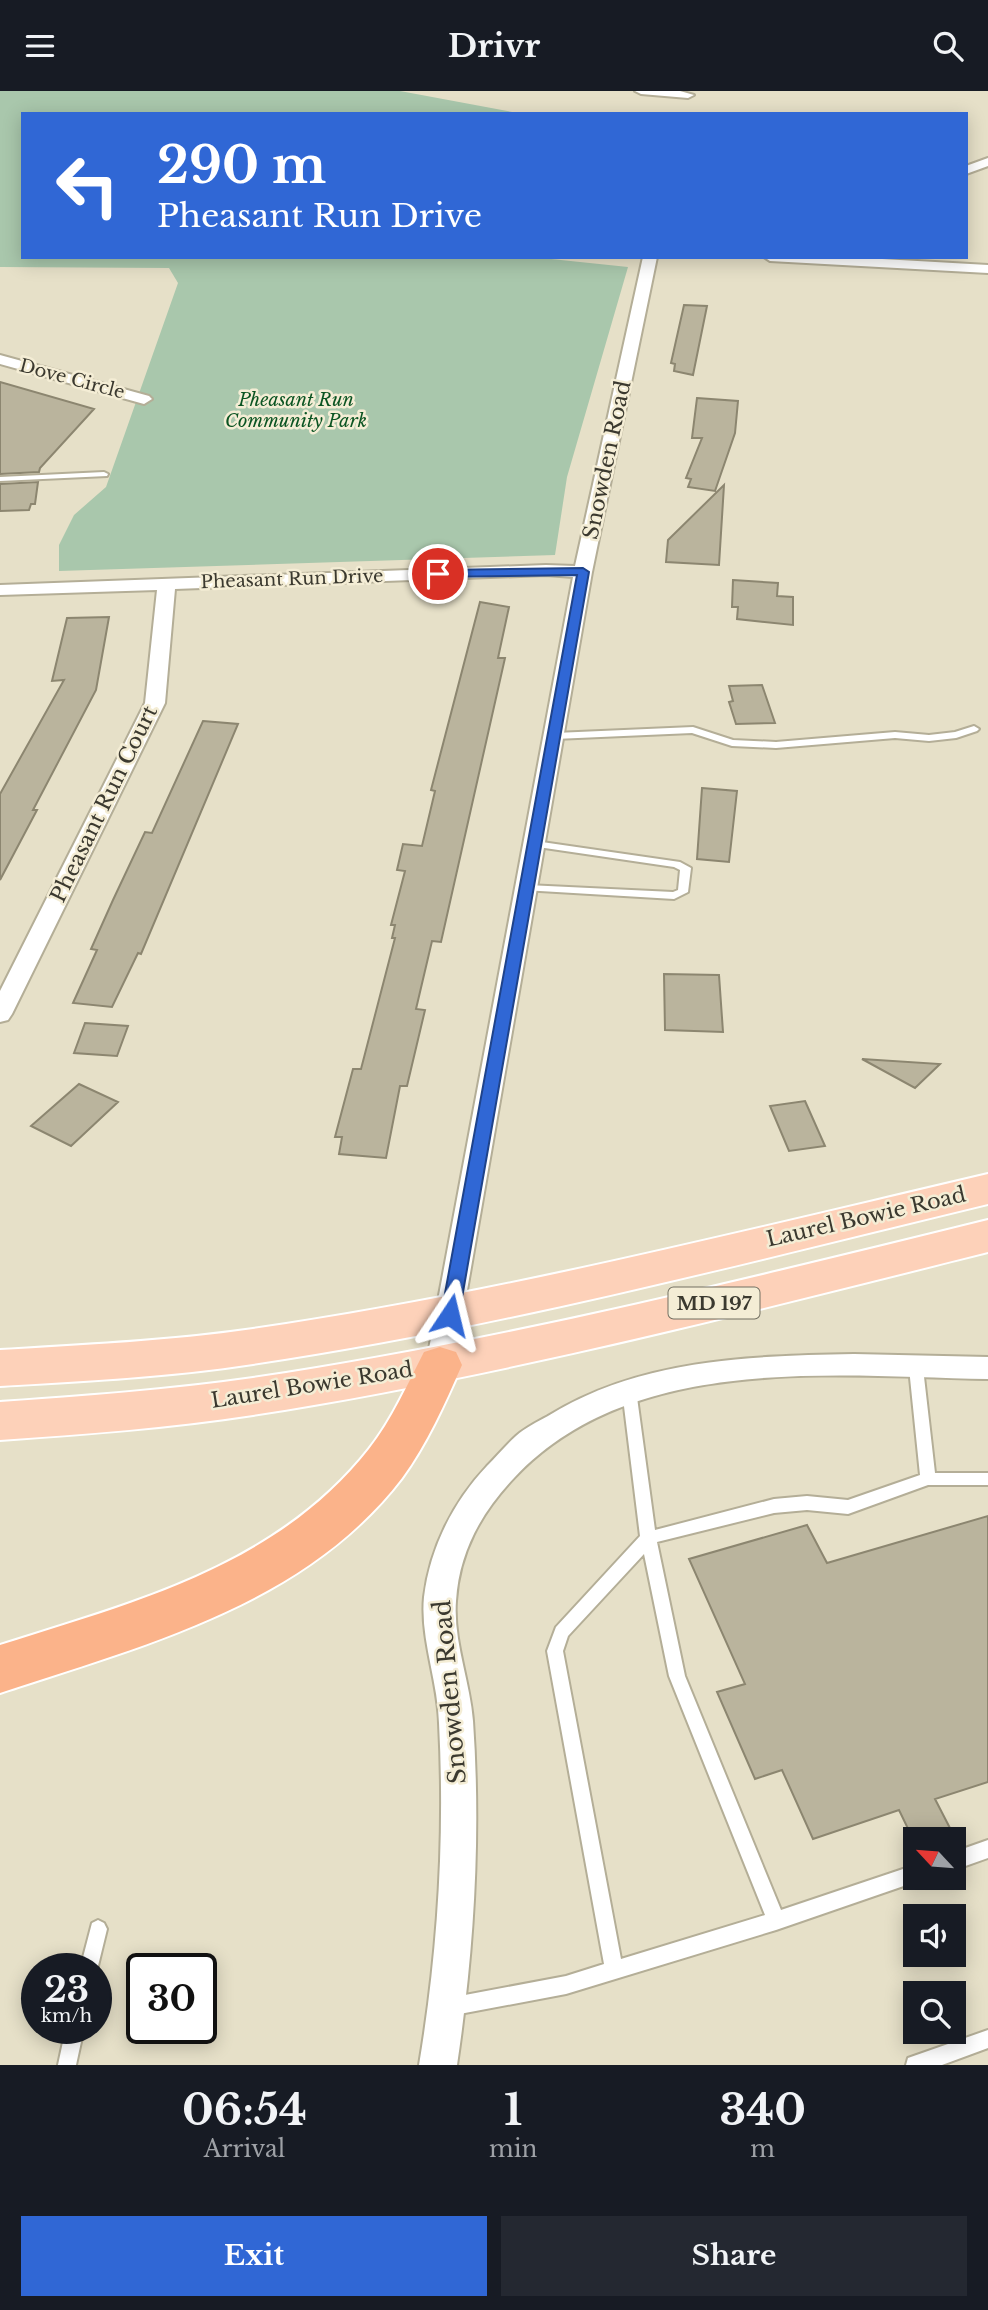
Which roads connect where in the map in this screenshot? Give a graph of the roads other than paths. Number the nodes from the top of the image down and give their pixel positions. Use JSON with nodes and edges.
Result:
{"nodes":[{"id":1,"x":641,"y":91,"type":"edge"},
{"id":2,"x":688,"y":97,"type":"edge"},
{"id":3,"x":988,"y":162,"type":"edge"},
{"id":4,"x":968,"y":169,"type":"edge"},
{"id":5,"x":650,"y":259,"type":"edge"},
{"id":6,"x":806,"y":259,"type":"edge"},
{"id":7,"x":988,"y":269,"type":"edge"},
{"id":8,"x":0,"y":359,"type":"edge"},
{"id":9,"x":144,"y":398,"type":"dead end"},
{"id":10,"x":104,"y":474,"type":"dead end"},
{"id":11,"x":0,"y":478,"type":"edge"},
{"id":12,"x":583,"y":572,"type":"junction"},
{"id":13,"x":167,"y":583,"type":"junction"},
{"id":14,"x":0,"y":590,"type":"edge"},
{"id":15,"x":974,"y":729,"type":"dead end"},
{"id":16,"x":555,"y":736,"type":"junction"},
{"id":17,"x":536,"y":844,"type":"junction"},
{"id":18,"x":527,"y":888,"type":"junction"},
{"id":19,"x":0,"y":1014,"type":"edge"},
{"id":20,"x":988,"y":1189,"type":"edge"},
{"id":21,"x":988,"y":1236,"type":"edge"},
{"id":22,"x":450,"y":1315,"type":"junction"},
{"id":23,"x":439,"y":1365,"type":"junction"},
{"id":24,"x":0,"y":1368,"type":"edge"},
{"id":25,"x":916,"y":1368,"type":"junction"},
{"id":26,"x":988,"y":1368,"type":"edge"},
{"id":27,"x":629,"y":1390,"type":"junction"},
{"id":28,"x":0,"y":1421,"type":"edge"},
{"id":29,"x":928,"y":1479,"type":"junction"},
{"id":30,"x":988,"y":1479,"type":"edge"},
{"id":31,"x":648,"y":1538,"type":"junction"},
{"id":32,"x":0,"y":1669,"type":"edge"},
{"id":33,"x":988,"y":1849,"type":"edge"},
{"id":34,"x":966,"y":1857,"type":"edge"},
{"id":35,"x":903,"y":1878,"type":"edge"},
{"id":36,"x":776,"y":1921,"type":"junction"},
{"id":37,"x":98,"y":1929,"type":"dead end"},
{"id":38,"x":93,"y":1953,"type":"edge"},
{"id":39,"x":614,"y":1970,"type":"junction"},
{"id":40,"x":449,"y":2007,"type":"junction"},
{"id":41,"x":988,"y":2039,"type":"edge"},
{"id":42,"x":71,"y":2044,"type":"edge"},
{"id":43,"x":66,"y":2065,"type":"edge"},
{"id":44,"x":438,"y":2065,"type":"edge"},
{"id":45,"x":915,"y":2065,"type":"edge"}],
"edges":[{"from":1,"to":2,"type":"street"},
{"from":3,"to":4,"type":"street"},
{"from":5,"to":12,"type":"street","name":"Snowden Road"},
{"from":6,"to":7,"type":"street"},
{"from":8,"to":9,"type":"street","name":"Dove Circle"},
{"from":10,"to":11,"type":"lane"},
{"from":12,"to":13,"type":"street","name":"Pheasant Run Drive"},
{"from":12,"to":16,"type":"street","name":"Snowden Road"},
{"from":13,"to":14,"type":"street","name":"Pheasant Run Drive"},
{"from":13,"to":19,"type":"street","name":"Pheasant Run Court"},
{"from":15,"to":16,"type":"lane"},
{"from":16,"to":17,"type":"street","name":"Snowden Road"},
{"from":17,"to":18,"type":"street","name":"Snowden Road"},
{"from":17,"to":18,"type":"lane"},
{"from":18,"to":22,"type":"street","name":"Snowden Road"},
{"from":20,"to":22,"type":"main road","name":"Laurel Bowie Road","number":"MD 197"},
{"from":21,"to":23,"type":"main road","name":"Laurel Bowie Road","number":"MD 197"},
{"from":22,"to":23,"type":"street","name":"Snowden Road"},
{"from":22,"to":24,"type":"main road","name":"Laurel Bowie Road","number":"MD 197"},
{"from":23,"to":28,"type":"main road","name":"Laurel Bowie Road","number":"MD 197"},
{"from":23,"to":32,"type":"highway"},
{"from":25,"to":26,"type":"street","name":"Snowden Road"},
{"from":25,"to":27,"type":"street","name":"Snowden Road"},
{"from":25,"to":29,"type":"lane"},
{"from":27,"to":31,"type":"lane"},
{"from":27,"to":40,"type":"street","name":"Snowden Road"},
{"from":29,"to":30,"type":"lane"},
{"from":29,"to":31,"type":"lane"},
{"from":31,"to":36,"type":"lane"},
{"from":31,"to":39,"type":"lane"},
{"from":33,"to":34,"type":"lane"},
{"from":35,"to":36,"type":"lane"},
{"from":36,"to":39,"type":"lane"},
{"from":37,"to":38,"type":"lane"},
{"from":39,"to":40,"type":"lane"},
{"from":40,"to":44,"type":"street","name":"Snowden Road"},
{"from":41,"to":45,"type":"lane"},
{"from":42,"to":43,"type":"lane"}]}
